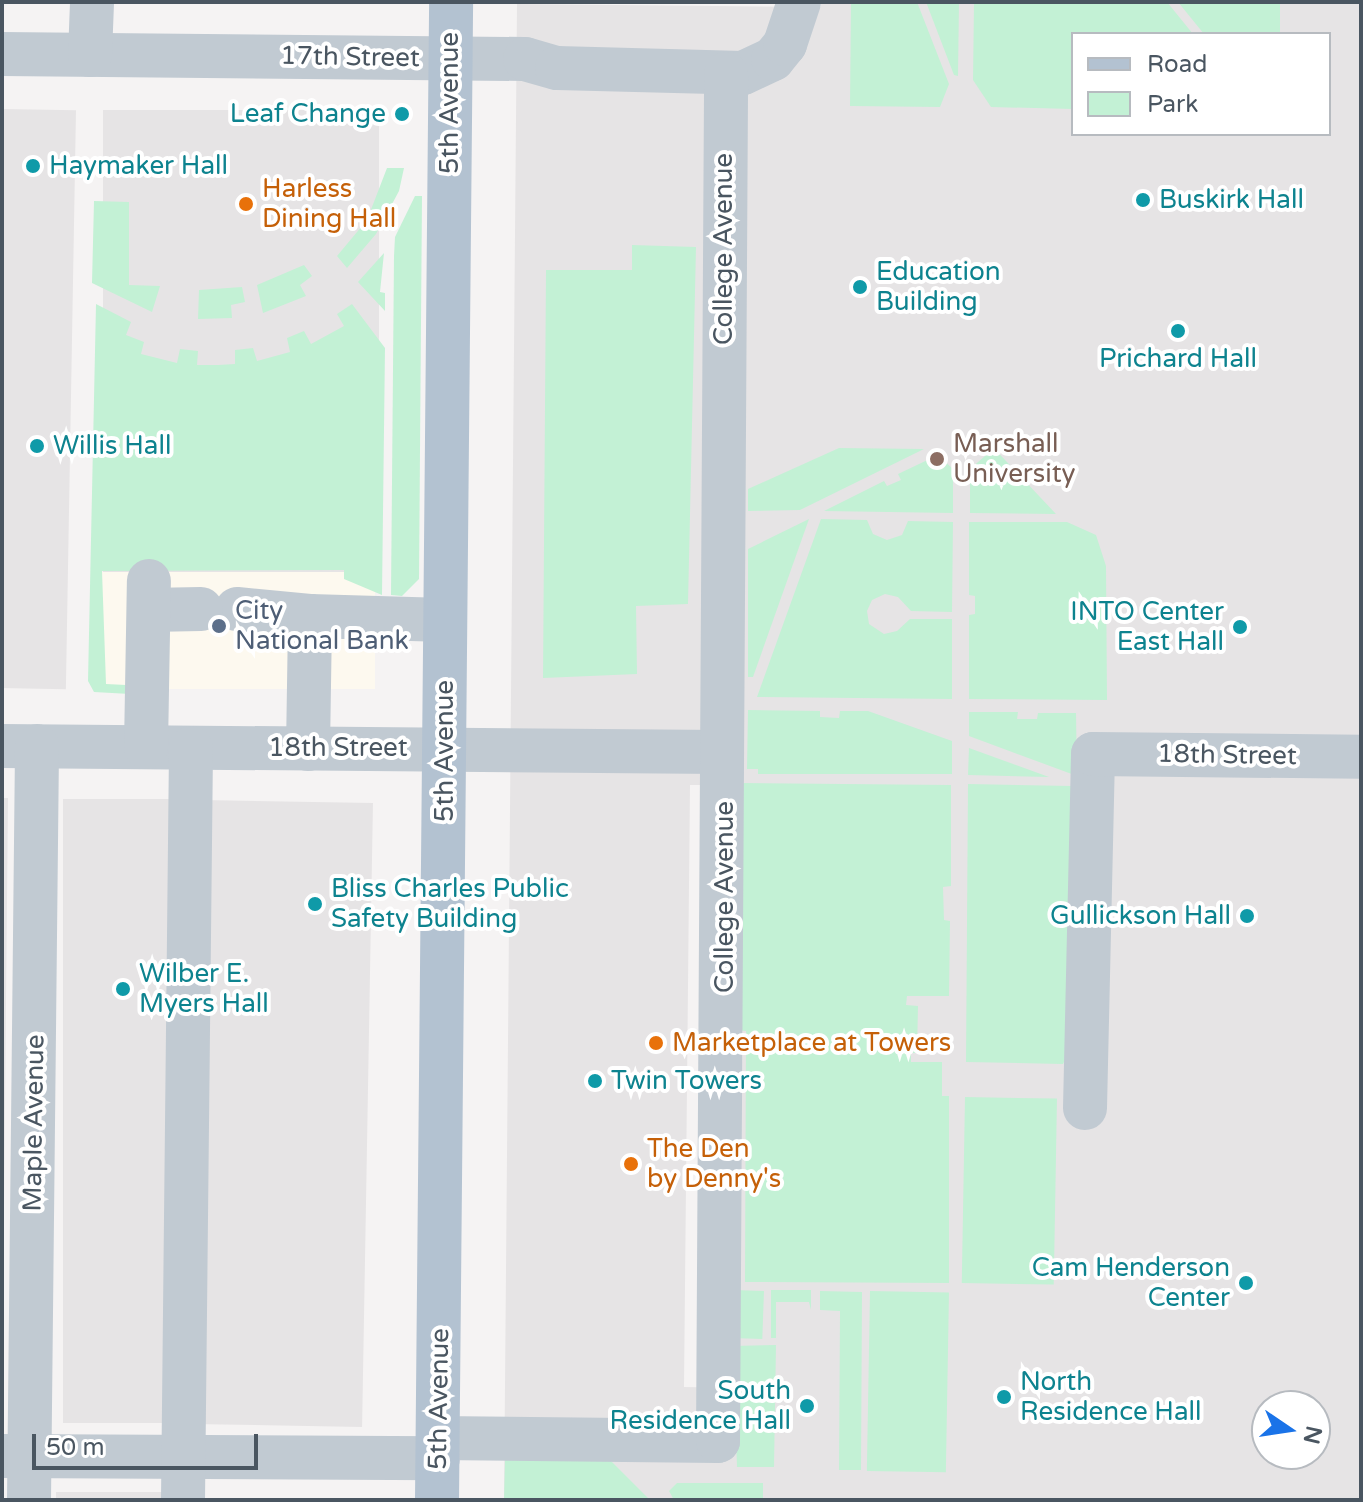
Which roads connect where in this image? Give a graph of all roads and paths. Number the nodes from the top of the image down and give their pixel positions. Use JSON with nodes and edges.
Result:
{"nodes":[{"id":1,"x":92,"y":2,"type":"edge"},
{"id":2,"x":451,"y":2,"type":"edge"},
{"id":3,"x":799,"y":2,"type":"edge"},
{"id":4,"x":2,"y":54,"type":"edge"},
{"id":5,"x":90,"y":55,"type":"junction"},
{"id":6,"x":451,"y":58,"type":"junction"},
{"id":7,"x":726,"y":74,"type":"junction"},
{"id":8,"x":310,"y":616,"type":"junction"},
{"id":9,"x":445,"y":620,"type":"junction"},
{"id":10,"x":20,"y":746,"type":"edge"},
{"id":11,"x":146,"y":747,"type":"junction"},
{"id":12,"x":191,"y":748,"type":"junction"},
{"id":13,"x":445,"y":748,"type":"junction"},
{"id":14,"x":308,"y":749,"type":"junction"},
{"id":15,"x":721,"y":752,"type":"junction"},
{"id":16,"x":1361,"y":757,"type":"edge"},
{"id":17,"x":1085,"y":1108,"type":"dead end"},
{"id":18,"x":16,"y":1456,"type":"edge"},
{"id":19,"x":185,"y":1457,"type":"junction"},
{"id":20,"x":438,"y":1465,"type":"edge"},
{"id":21,"x":29,"y":1500,"type":"edge"},
{"id":22,"x":183,"y":1500,"type":"edge"}],
"edges":[{"from":1,"to":5,"type":"street"},
{"from":2,"to":6,"type":"main road","name":"5th Avenue"},
{"from":3,"to":7,"type":"street","name":"17th Street"},
{"from":4,"to":5,"type":"street","name":"17th Street"},
{"from":5,"to":6,"type":"street","name":"17th Street"},
{"from":6,"to":7,"type":"street","name":"17th Street"},
{"from":6,"to":9,"type":"main road","name":"5th Avenue"},
{"from":7,"to":15,"type":"street","name":"College Avenue"},
{"from":8,"to":9,"type":"street"},
{"from":8,"to":11,"type":"street"},
{"from":8,"to":14,"type":"street"},
{"from":9,"to":13,"type":"main road","name":"5th Avenue"},
{"from":10,"to":11,"type":"street","name":"18th Street"},
{"from":10,"to":18,"type":"street","name":"Maple Avenue"},
{"from":11,"to":12,"type":"street","name":"18th Street"},
{"from":12,"to":14,"type":"street","name":"18th Street"},
{"from":12,"to":19,"type":"street"},
{"from":13,"to":14,"type":"street","name":"18th Street"},
{"from":13,"to":15,"type":"street","name":"18th Street"},
{"from":13,"to":20,"type":"main road","name":"5th Avenue"},
{"from":15,"to":20,"type":"street","name":"College Avenue"},
{"from":16,"to":17,"type":"street","name":"18th Street"},
{"from":18,"to":19,"type":"street"},
{"from":18,"to":21,"type":"street","name":"Maple Avenue"},
{"from":19,"to":20,"type":"street"},
{"from":19,"to":22,"type":"street"}]}
